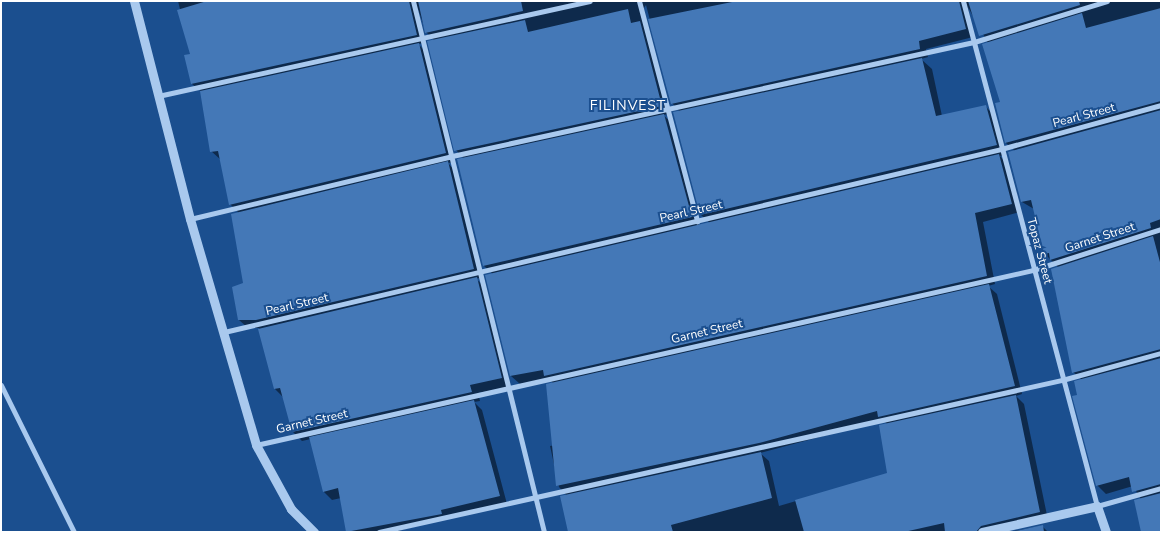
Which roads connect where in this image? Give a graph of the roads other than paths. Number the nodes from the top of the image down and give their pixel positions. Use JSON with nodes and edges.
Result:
{"nodes":[{"id":1,"x":134,"y":1,"type":"edge"},
{"id":2,"x":413,"y":1,"type":"edge"},
{"id":3,"x":590,"y":1,"type":"edge"},
{"id":4,"x":639,"y":1,"type":"edge"},
{"id":5,"x":963,"y":1,"type":"edge"},
{"id":6,"x":1107,"y":1,"type":"edge"},
{"id":7,"x":423,"y":38,"type":"junction"},
{"id":8,"x":974,"y":42,"type":"junction"},
{"id":9,"x":158,"y":96,"type":"junction"},
{"id":10,"x":1161,"y":105,"type":"edge"},
{"id":11,"x":668,"y":108,"type":"junction"},
{"id":12,"x":1001,"y":149,"type":"junction"},
{"id":13,"x":452,"y":156,"type":"junction"},
{"id":14,"x":190,"y":218,"type":"junction"},
{"id":15,"x":698,"y":221,"type":"junction"},
{"id":16,"x":1161,"y":229,"type":"edge"},
{"id":17,"x":1033,"y":270,"type":"junction"},
{"id":18,"x":482,"y":272,"type":"junction"},
{"id":19,"x":224,"y":332,"type":"junction"},
{"id":20,"x":1161,"y":353,"type":"edge"},
{"id":21,"x":1062,"y":380,"type":"junction"},
{"id":22,"x":1,"y":386,"type":"edge"},
{"id":23,"x":512,"y":386,"type":"junction"},
{"id":24,"x":256,"y":445,"type":"junction"},
{"id":25,"x":1161,"y":488,"type":"edge"},
{"id":26,"x":535,"y":496,"type":"junction"},
{"id":27,"x":1098,"y":506,"type":"junction"},
{"id":28,"x":1013,"y":528,"type":"edge"},
{"id":29,"x":74,"y":532,"type":"edge"},
{"id":30,"x":314,"y":532,"type":"edge"},
{"id":31,"x":379,"y":532,"type":"edge"},
{"id":32,"x":544,"y":532,"type":"edge"},
{"id":33,"x":982,"y":532,"type":"edge"},
{"id":34,"x":1106,"y":532,"type":"edge"}],
"edges":[{"from":1,"to":9,"type":"street"},
{"from":2,"to":7,"type":"street"},
{"from":3,"to":7,"type":"street"},
{"from":4,"to":11,"type":"street"},
{"from":5,"to":8,"type":"street","name":"Topaz Street"},
{"from":6,"to":8,"type":"street"},
{"from":7,"to":9,"type":"street"},
{"from":7,"to":13,"type":"street"},
{"from":8,"to":11,"type":"street"},
{"from":8,"to":12,"type":"street","name":"Topaz Street"},
{"from":9,"to":14,"type":"street"},
{"from":10,"to":12,"type":"street","name":"Pearl Street"},
{"from":11,"to":13,"type":"street"},
{"from":11,"to":15,"type":"street"},
{"from":12,"to":15,"type":"street","name":"Pearl Street"},
{"from":12,"to":17,"type":"street","name":"Topaz Street"},
{"from":13,"to":14,"type":"street"},
{"from":13,"to":18,"type":"street"},
{"from":14,"to":19,"type":"street"},
{"from":15,"to":18,"type":"street","name":"Pearl Street"},
{"from":16,"to":17,"type":"street","name":"Garnet Street"},
{"from":17,"to":21,"type":"street","name":"Topaz Street"},
{"from":17,"to":23,"type":"street","name":"Garnet Street"},
{"from":18,"to":19,"type":"street","name":"Pearl Street"},
{"from":18,"to":23,"type":"street"},
{"from":19,"to":24,"type":"street"},
{"from":20,"to":21,"type":"street"},
{"from":21,"to":26,"type":"street"},
{"from":21,"to":27,"type":"street","name":"Topaz Street"},
{"from":22,"to":29,"type":"street"},
{"from":23,"to":24,"type":"street","name":"Garnet Street"},
{"from":23,"to":26,"type":"street"},
{"from":24,"to":30,"type":"street"},
{"from":25,"to":27,"type":"street"},
{"from":26,"to":31,"type":"street"},
{"from":26,"to":32,"type":"street"},
{"from":27,"to":28,"type":"street"},
{"from":27,"to":34,"type":"street"},
{"from":28,"to":33,"type":"street"}]}
